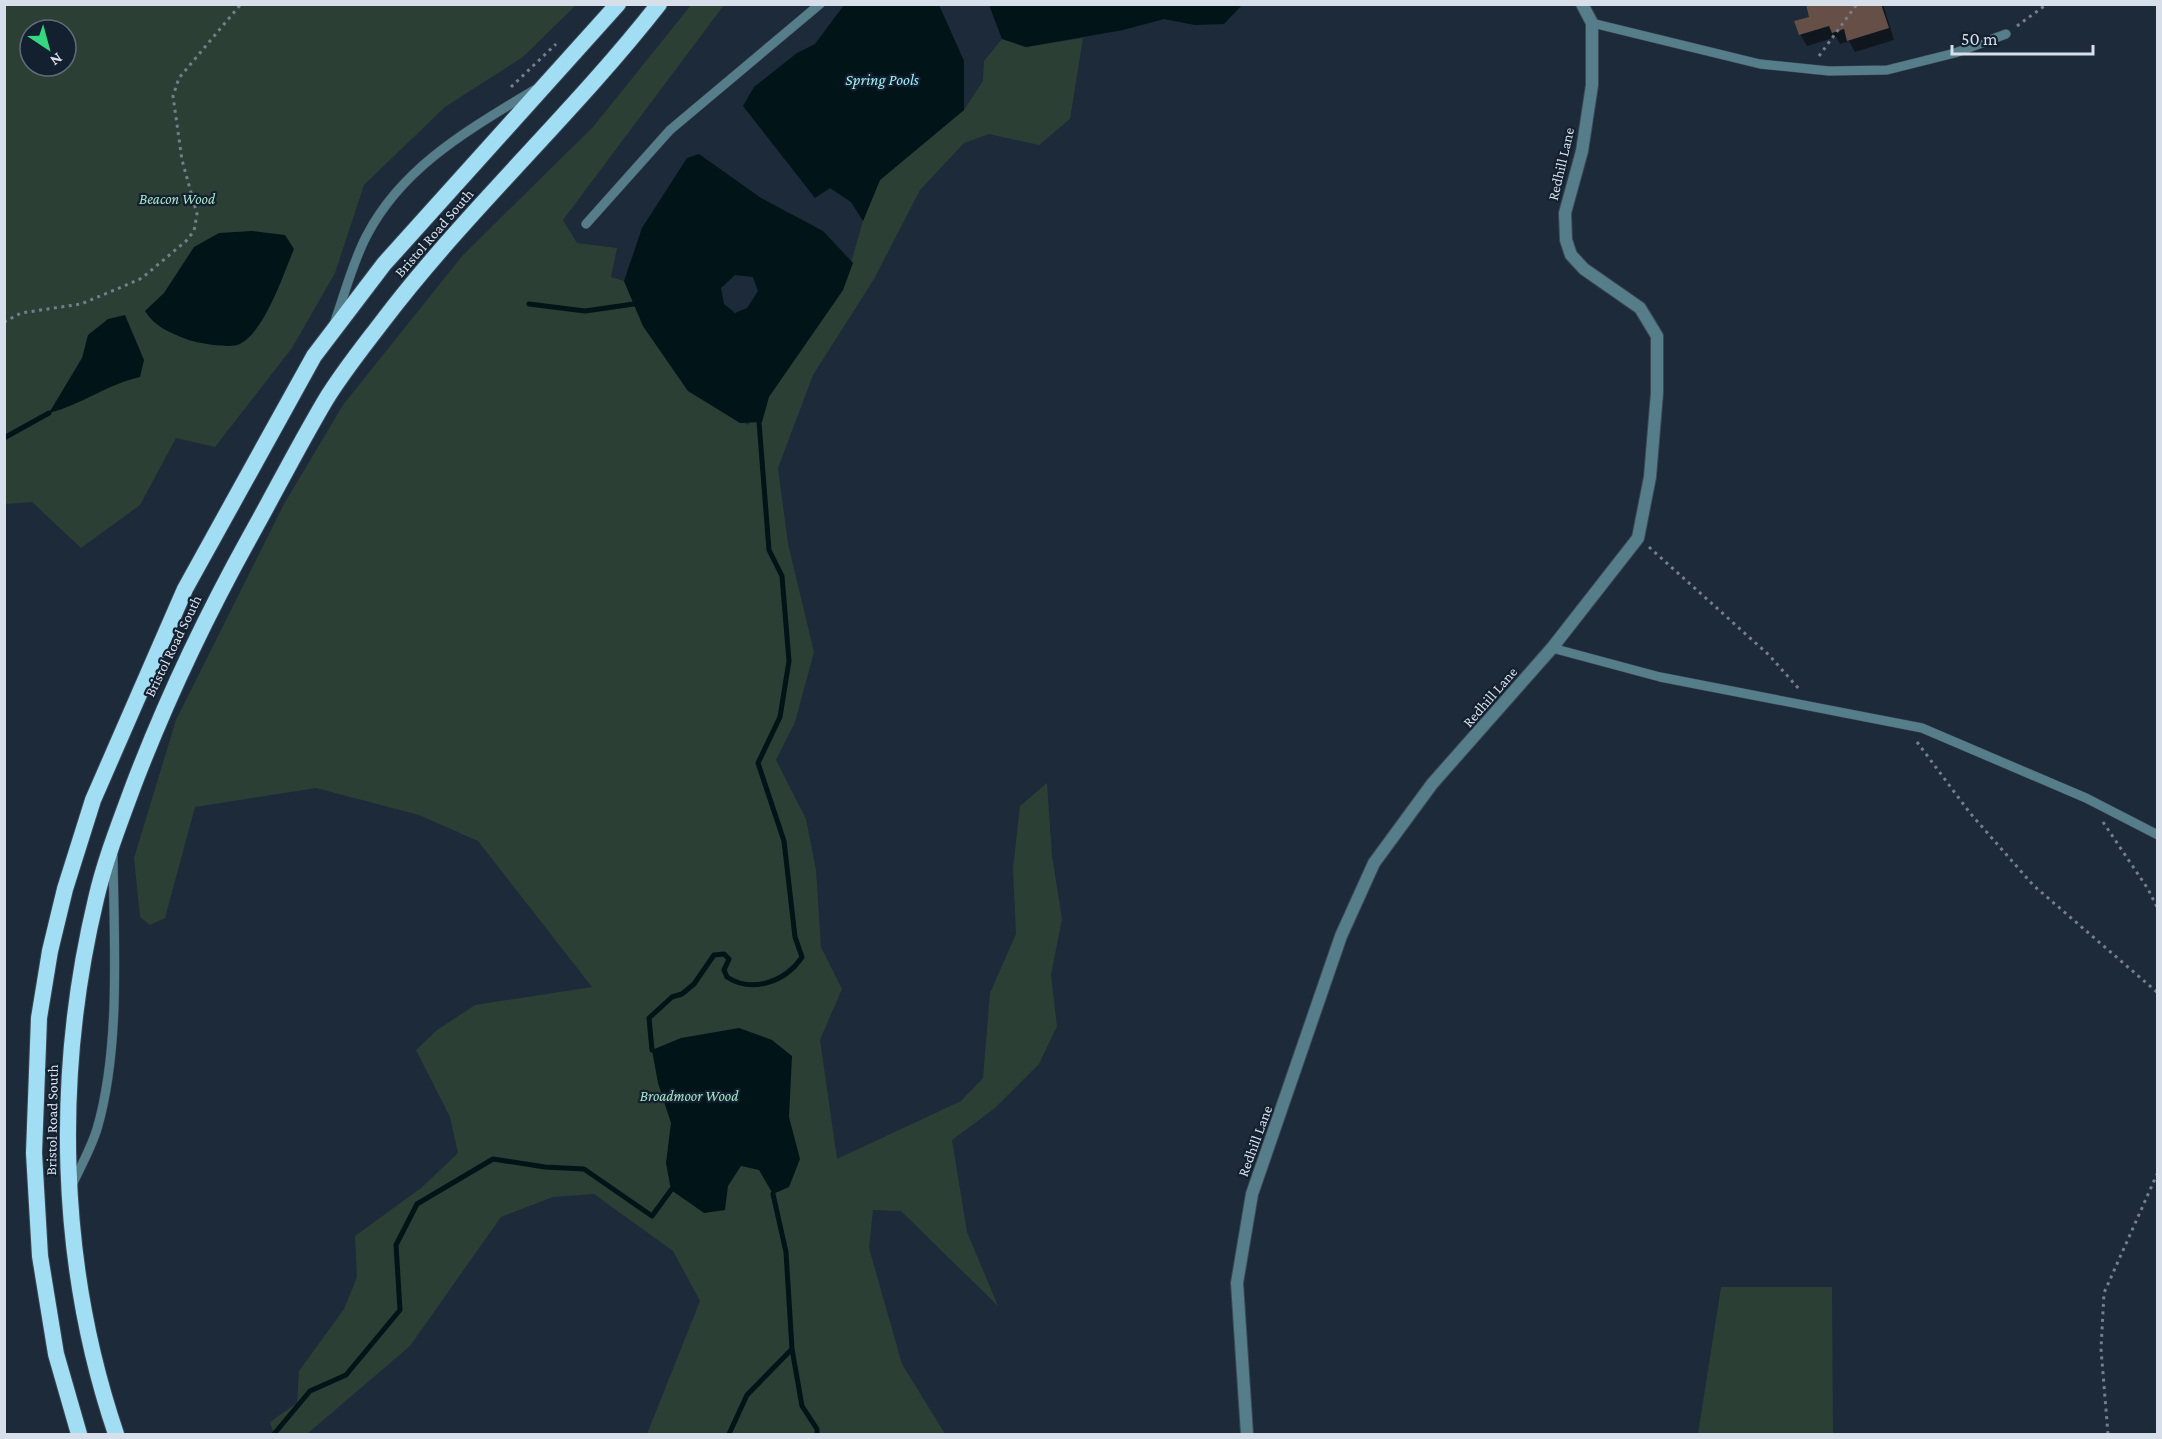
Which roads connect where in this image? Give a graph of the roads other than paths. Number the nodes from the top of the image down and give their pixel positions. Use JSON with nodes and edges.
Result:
{"nodes":[{"id":1,"x":618,"y":4,"type":"edge"},
{"id":2,"x":659,"y":4,"type":"edge"},
{"id":3,"x":820,"y":4,"type":"edge"},
{"id":4,"x":1582,"y":4,"type":"edge"},
{"id":5,"x":1592,"y":23,"type":"junction"},
{"id":6,"x":2006,"y":34,"type":"road end"},
{"id":7,"x":552,"y":79,"type":"junction"},
{"id":8,"x":586,"y":224,"type":"dead end"},
{"id":9,"x":331,"y":331,"type":"junction"},
{"id":10,"x":1552,"y":648,"type":"junction"},
{"id":11,"x":2157,"y":835,"type":"edge"},
{"id":12,"x":113,"y":841,"type":"junction"},
{"id":13,"x":69,"y":1192,"type":"junction"},
{"id":14,"x":79,"y":1434,"type":"edge"},
{"id":15,"x":116,"y":1434,"type":"edge"},
{"id":16,"x":1247,"y":1434,"type":"edge"}],
"edges":[{"from":1,"to":7,"type":"highway","name":"Bristol Road South"},
{"from":2,"to":12,"type":"highway","name":"Bristol Road South"},
{"from":3,"to":8,"type":"lane"},
{"from":4,"to":5,"type":"street","name":"Redhill Lane"},
{"from":5,"to":6,"type":"lane"},
{"from":5,"to":10,"type":"street","name":"Redhill Lane"},
{"from":7,"to":9,"type":"highway","name":"Bristol Road South"},
{"from":7,"to":9,"type":"lane"},
{"from":9,"to":14,"type":"highway","name":"Bristol Road South"},
{"from":10,"to":11,"type":"lane"},
{"from":10,"to":16,"type":"street","name":"Redhill Lane"},
{"from":12,"to":13,"type":"highway","name":"Bristol Road South"},
{"from":12,"to":13,"type":"lane"},
{"from":13,"to":15,"type":"highway","name":"Bristol Road South"}]}
